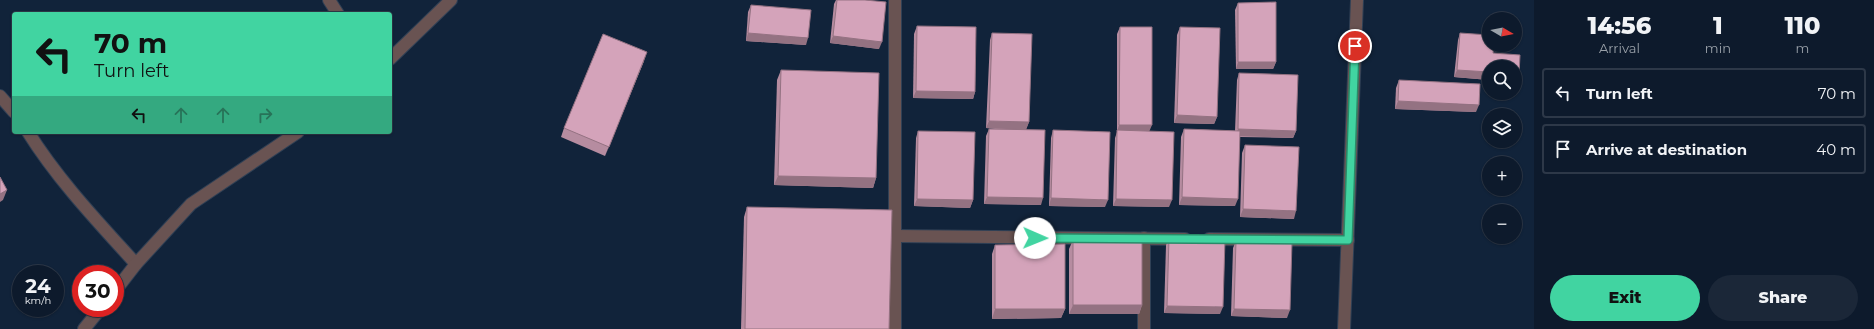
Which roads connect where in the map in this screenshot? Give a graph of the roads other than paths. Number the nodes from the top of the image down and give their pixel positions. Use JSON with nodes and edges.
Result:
{"nodes":[{"id":1,"x":329,"y":0,"type":"edge"},
{"id":2,"x":451,"y":0,"type":"edge"},
{"id":3,"x":895,"y":0,"type":"edge"},
{"id":4,"x":1357,"y":0,"type":"edge"},
{"id":5,"x":337,"y":12,"type":"edge"},
{"id":6,"x":392,"y":57,"type":"edge"},
{"id":7,"x":0,"y":96,"type":"edge"},
{"id":8,"x":12,"y":110,"type":"edge"},
{"id":9,"x":29,"y":134,"type":"edge"},
{"id":10,"x":295,"y":134,"type":"edge"},
{"id":11,"x":894,"y":236,"type":"junction"},
{"id":12,"x":1144,"y":238,"type":"junction"},
{"id":13,"x":1348,"y":240,"type":"junction"},
{"id":14,"x":136,"y":264,"type":"junction"},
{"id":15,"x":124,"y":279,"type":"edge"},
{"id":16,"x":94,"y":317,"type":"edge"},
{"id":17,"x":84,"y":329,"type":"edge"},
{"id":18,"x":894,"y":329,"type":"edge"},
{"id":19,"x":1144,"y":329,"type":"edge"},
{"id":20,"x":1344,"y":329,"type":"edge"}],
"edges":[{"from":1,"to":5,"type":"street"},
{"from":2,"to":6,"type":"street"},
{"from":3,"to":11,"type":"street"},
{"from":4,"to":13,"type":"street"},
{"from":7,"to":8,"type":"street"},
{"from":9,"to":14,"type":"street"},
{"from":10,"to":14,"type":"street"},
{"from":11,"to":12,"type":"street"},
{"from":11,"to":18,"type":"street"},
{"from":12,"to":13,"type":"street"},
{"from":12,"to":19,"type":"street"},
{"from":13,"to":20,"type":"street"},
{"from":14,"to":15,"type":"street"},
{"from":16,"to":17,"type":"street"}]}
